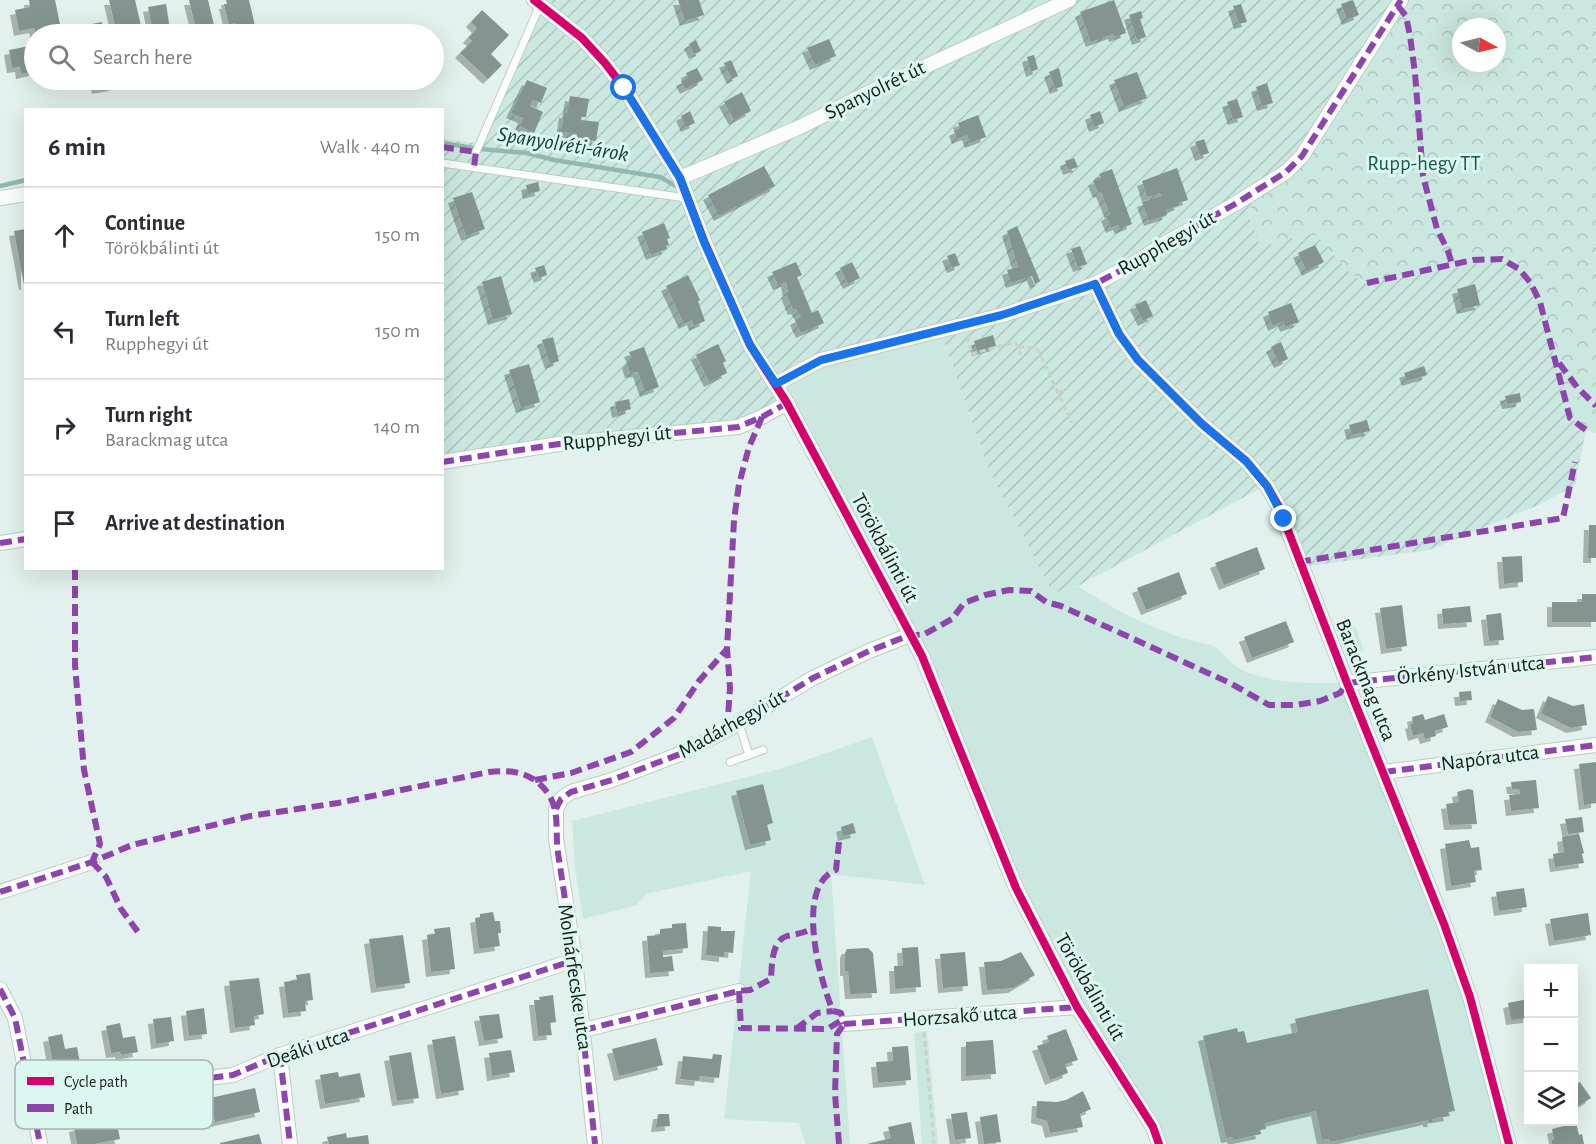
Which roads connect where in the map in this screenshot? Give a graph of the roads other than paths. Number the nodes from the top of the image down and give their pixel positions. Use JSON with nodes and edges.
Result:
{"nodes":[{"id":1,"x":1069,"y":0,"type":"edge"},
{"id":2,"x":1401,"y":0,"type":"edge"},
{"id":3,"x":537,"y":3,"type":"edge"},
{"id":4,"x":477,"y":148,"type":"dead end"},
{"id":5,"x":444,"y":163,"type":"edge"},
{"id":6,"x":680,"y":178,"type":"junction"},
{"id":7,"x":24,"y":194,"type":"edge"},
{"id":8,"x":0,"y":198,"type":"edge"},
{"id":9,"x":687,"y":198,"type":"junction"},
{"id":10,"x":1095,"y":284,"type":"junction"},
{"id":11,"x":776,"y":384,"type":"junction"},
{"id":12,"x":788,"y":403,"type":"junction"},
{"id":13,"x":444,"y":462,"type":"edge"},
{"id":14,"x":24,"y":539,"type":"edge"},
{"id":15,"x":0,"y":543,"type":"edge"},
{"id":16,"x":910,"y":635,"type":"junction"},
{"id":17,"x":1596,"y":657,"type":"edge"},
{"id":18,"x":1347,"y":683,"type":"junction"},
{"id":19,"x":739,"y":724,"type":"junction"},
{"id":20,"x":1596,"y":745,"type":"edge"},
{"id":21,"x":763,"y":750,"type":"dead end"},
{"id":22,"x":749,"y":755,"type":"junction"},
{"id":23,"x":730,"y":762,"type":"dead end"},
{"id":24,"x":1384,"y":772,"type":"junction"},
{"id":25,"x":555,"y":810,"type":"joint"},
{"id":26,"x":92,"y":862,"type":"dead end"},
{"id":27,"x":0,"y":892,"type":"edge"},
{"id":28,"x":575,"y":960,"type":"junction"},
{"id":29,"x":0,"y":989,"type":"edge"},
{"id":30,"x":739,"y":991,"type":"dead end"},
{"id":31,"x":1077,"y":1007,"type":"junction"},
{"id":32,"x":844,"y":1024,"type":"dead end"},
{"id":33,"x":584,"y":1030,"type":"junction"},
{"id":34,"x":280,"y":1055,"type":"junction"},
{"id":35,"x":24,"y":1060,"type":"edge"},
{"id":36,"x":213,"y":1077,"type":"edge"},
{"id":37,"x":38,"y":1129,"type":"edge"},
{"id":38,"x":40,"y":1144,"type":"edge"},
{"id":39,"x":291,"y":1144,"type":"edge"},
{"id":40,"x":595,"y":1144,"type":"edge"},
{"id":41,"x":1159,"y":1144,"type":"edge"},
{"id":42,"x":1509,"y":1144,"type":"edge"}],
"edges":[{"from":1,"to":6,"type":"street","name":"Spanyolrét út"},
{"from":2,"to":10,"type":"street","name":"Rupphegyi út"},
{"from":3,"to":4,"type":"lane"},
{"from":3,"to":6,"type":"street","name":"Törökbálinti út"},
{"from":5,"to":9,"type":"lane"},
{"from":6,"to":9,"type":"street","name":"Törökbálinti út"},
{"from":7,"to":8,"type":"street"},
{"from":9,"to":11,"type":"street","name":"Törökbálinti út"},
{"from":10,"to":11,"type":"street","name":"Rupphegyi út"},
{"from":10,"to":18,"type":"street","name":"Barackmag utca"},
{"from":11,"to":12,"type":"street","name":"Törökbálinti út"},
{"from":12,"to":13,"type":"street","name":"Rupphegyi út"},
{"from":12,"to":16,"type":"street","name":"Törökbálinti út"},
{"from":14,"to":15,"type":"street"},
{"from":16,"to":19,"type":"street","name":"Madárhegyi út"},
{"from":16,"to":31,"type":"street","name":"Törökbálinti út"},
{"from":17,"to":18,"type":"street","name":"Örkény István utca"},
{"from":18,"to":24,"type":"street","name":"Barackmag utca"},
{"from":19,"to":22,"type":"lane"},
{"from":19,"to":25,"type":"street","name":"Madárhegyi út"},
{"from":20,"to":24,"type":"street","name":"Napóra utca"},
{"from":21,"to":22,"type":"lane"},
{"from":22,"to":23,"type":"lane"},
{"from":24,"to":42,"type":"street","name":"Barackmag utca"},
{"from":25,"to":28,"type":"street","name":"Molnárfecske utca"},
{"from":26,"to":27,"type":"street"},
{"from":28,"to":33,"type":"street","name":"Molnárfecske utca"},
{"from":28,"to":34,"type":"street","name":"Deáki utca"},
{"from":29,"to":35,"type":"street"},
{"from":30,"to":33,"type":"street"},
{"from":31,"to":32,"type":"street","name":"Horzsakő utca"},
{"from":31,"to":41,"type":"street","name":"Törökbálinti út"},
{"from":33,"to":40,"type":"street","name":"Molnárfecske utca"},
{"from":34,"to":36,"type":"street","name":"Deáki utca"},
{"from":34,"to":39,"type":"street"},
{"from":37,"to":38,"type":"street"}]}
